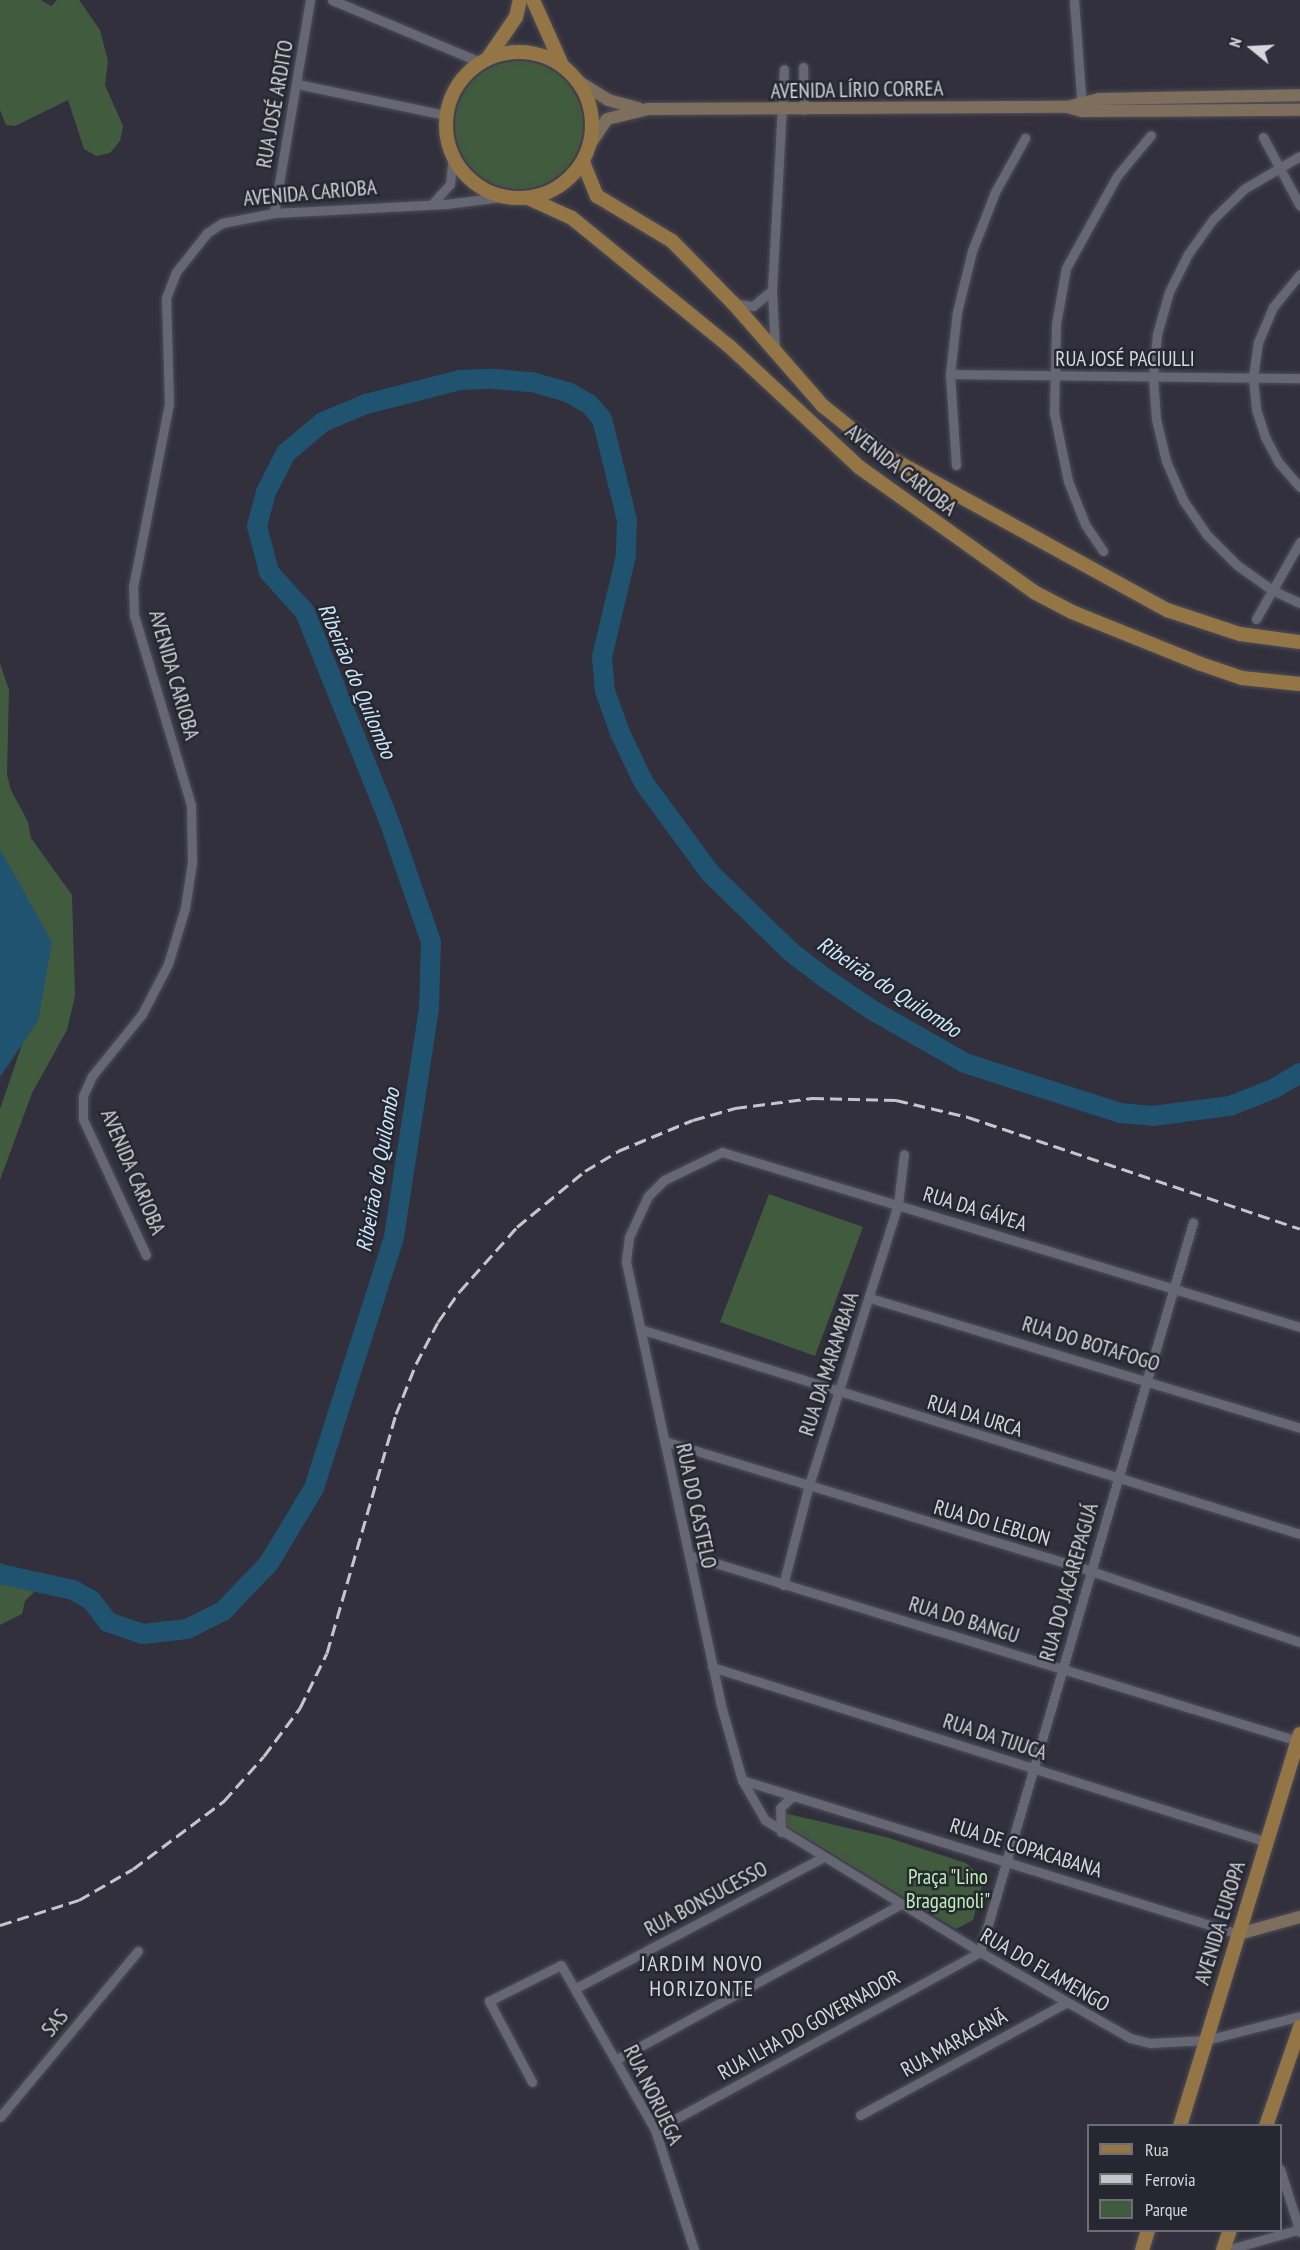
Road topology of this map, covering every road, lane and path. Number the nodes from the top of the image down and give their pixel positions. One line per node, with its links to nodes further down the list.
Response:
1 (310, 0): 11 (street, RUA JOSÉ ARDITO)
2 (332, 0): 6 (street)
3 (520, 0): 6 (main road)
4 (533, 0): 7 (main road)
5 (1074, 0): 13 (street)
6 (484, 60): 7 (main road); 18 (main road)
7 (562, 65): 10 (main road)
8 (803, 67): 15 (street)
9 (784, 69): 17 (street)
10 (578, 81): 14 (main road, AVENIDA LÍRIO CORREA); 22 (main road)
11 (297, 84): 18 (street); 31 (street, RUA JOSÉ ARDITO)
12 (1300, 95): 13 (main road, AVENIDA LÍRIO CORREA)
13 (1082, 106): 15 (main road, AVENIDA LÍRIO CORREA); 16 (main road, AVENIDA LÍRIO CORREA)
14 (648, 109): 17 (main road, AVENIDA LÍRIO CORREA); 22 (main road, AVENIDA LÍRIO CORREA)
15 (804, 110): 17 (main road, AVENIDA LÍRIO CORREA)
16 (1300, 110)
17 (783, 111): 33 (street)
18 (446, 115): 24 (main road)
19 (1151, 135): 37 (street)
20 (1263, 137): 26 (street)
21 (1025, 138): 36 (street)
22 (590, 146): 25 (main road)
23 (1300, 156): 26 (street)
24 (453, 157): 27 (main road); 29 (street)
25 (583, 162): 28 (main road); 34 (main road, AVENIDA CARIOBA)
26 (1279, 165): 30 (street); 38 (street)
27 (502, 197): 28 (main road); 29 (street, AVENIDA CARIOBA)
28 (528, 198): 49 (main road, AVENIDA CARIOBA)
29 (430, 205): 31 (street, AVENIDA CARIOBA)
30 (1300, 206)
31 (274, 213): 54 (street, AVENIDA CARIOBA)
32 (1300, 274): 40 (street)
33 (772, 290): 34 (street); 35 (street)
34 (733, 303): 35 (main road, AVENIDA CARIOBA)
35 (776, 350): 48 (main road, AVENIDA CARIOBA)
36 (950, 374): 37 (street, RUA JOSÉ PACIULLI); 41 (street)
37 (1056, 376): 38 (street, RUA JOSÉ PACIULLI); 44 (street)
38 (1153, 377): 40 (street, RUA JOSÉ PACIULLI); 45 (street)
39 (1300, 378): 40 (street, RUA JOSÉ PACIULLI)
40 (1253, 379): 42 (street)
41 (956, 465)
42 (1300, 487)
43 (1300, 542): 45 (street)
44 (1103, 550)
45 (1272, 590): 46 (street); 47 (street)
46 (1300, 603)
47 (1256, 619)
48 (1300, 642)
49 (1300, 684)
50 (904, 1154): 52 (street, RUA DA MARAMBAIA)
51 (648, 1196): 52 (street, RUA DA GÁVEA); 58 (street, RUA DO CASTELO)
52 (898, 1204): 55 (street, RUA DA GÁVEA); 56 (street, RUA DA MARAMBAIA)
53 (1194, 1222): 55 (street, RUA DO JACAREPAGUÁ)
54 (146, 1255)
55 (1174, 1288): 57 (street, RUA DA GÁVEA); 59 (street, RUA DO JACAREPAGUÁ)
56 (870, 1298): 59 (street, RUA DO BOTAFOGO); 60 (street, RUA DA MARAMBAIA)
57 (1300, 1327)
58 (640, 1329): 60 (street, RUA DA URCA); 62 (street, RUA DO CASTELO)
59 (1147, 1380): 61 (street, RUA DO BOTAFOGO); 63 (street, RUA DO JACAREPAGUÁ)
60 (838, 1392): 63 (street, RUA DA URCA); 64 (street, RUA DA MARAMBAIA)
61 (1300, 1428)
62 (664, 1441): 64 (street, RUA DO LEBLON); 66 (street, RUA DO CASTELO)
63 (1118, 1479): 65 (street, RUA DA URCA); 67 (street, RUA DO JACAREPAGUÁ)
64 (808, 1488): 67 (street, RUA DO LEBLON); 68 (street, RUA DA MARAMBAIA)
65 (1300, 1534)
66 (688, 1555): 68 (street, RUA DO BANGU); 70 (street, RUA DO CASTELO)
67 (1091, 1571): 69 (street, RUA DO LEBLON); 71 (street, RUA DO JACAREPAGUÁ)
68 (783, 1585): 71 (street, RUA DO BANGU)
69 (1300, 1642)
70 (712, 1667): 73 (street, RUA DA TIJUCA); 74 (street, RUA DO CASTELO)
71 (1063, 1668): 72 (street, RUA DO BANGU); 73 (street, RUA DO JACAREPAGUÁ)
72 (1299, 1739): 78 (main road, AVENIDA EUROPA)
73 (1034, 1768): 78 (street, RUA DA TIJUCA); 80 (street, RUA DO JACAREPAGUÁ)
74 (742, 1780): 75 (street, RUA DE COPACABANA); 76 (street, RUA DO CASTELO)
75 (793, 1796): 77 (street); 80 (street, RUA DE COPACABANA)
76 (765, 1820): 77 (street, RUA DO FLAMENGO)
77 (781, 1832): 79 (street, RUA DO FLAMENGO)
78 (1267, 1842): 83 (main road, AVENIDA EUROPA)
79 (822, 1858): 81 (street, RUA DO FLAMENGO); 86 (street, RUA BONSUCESSO)
80 (1006, 1862): 83 (street, RUA DE COPACABANA); 85 (street, RUA DO JACAREPAGUÁ)
81 (901, 1904): 85 (street, RUA DO FLAMENGO); 91 (street)
82 (1300, 1917): 83 (main road)
83 (1239, 1934): 90 (main road, AVENIDA EUROPA)
84 (138, 1951): 94 (street, SAS)
85 (980, 1952): 87 (street, RUA DO FLAMENGO); 97 (street, RUA ILHA DO GOVERNADOR)
86 (576, 1988): 91 (street, RUA NORUEGA); 92 (street, RUA NORUEGA)
87 (1065, 2003): 90 (street, RUA DO FLAMENGO); 93 (street, RUA MARACANÃ)
88 (1300, 2016): 90 (street, RUA DO FLAMENGO)
89 (1300, 2027): 96 (main road)
90 (1206, 2040): 95 (main road, AVENIDA EUROPA)
91 (617, 2060): 97 (street, RUA NORUEGA)
92 (532, 2082)
93 (860, 2115)
94 (0, 2117)
95 (1181, 2124)
96 (1266, 2124)
97 (655, 2130): 102 (street, RUA NORUEGA)
98 (1282, 2172): 99 (street)
99 (1300, 2230): 104 (street)
100 (1147, 2232): 103 (main road)
101 (1230, 2232): 104 (main road)
102 (694, 2250)
103 (1142, 2250)
104 (1225, 2250)

